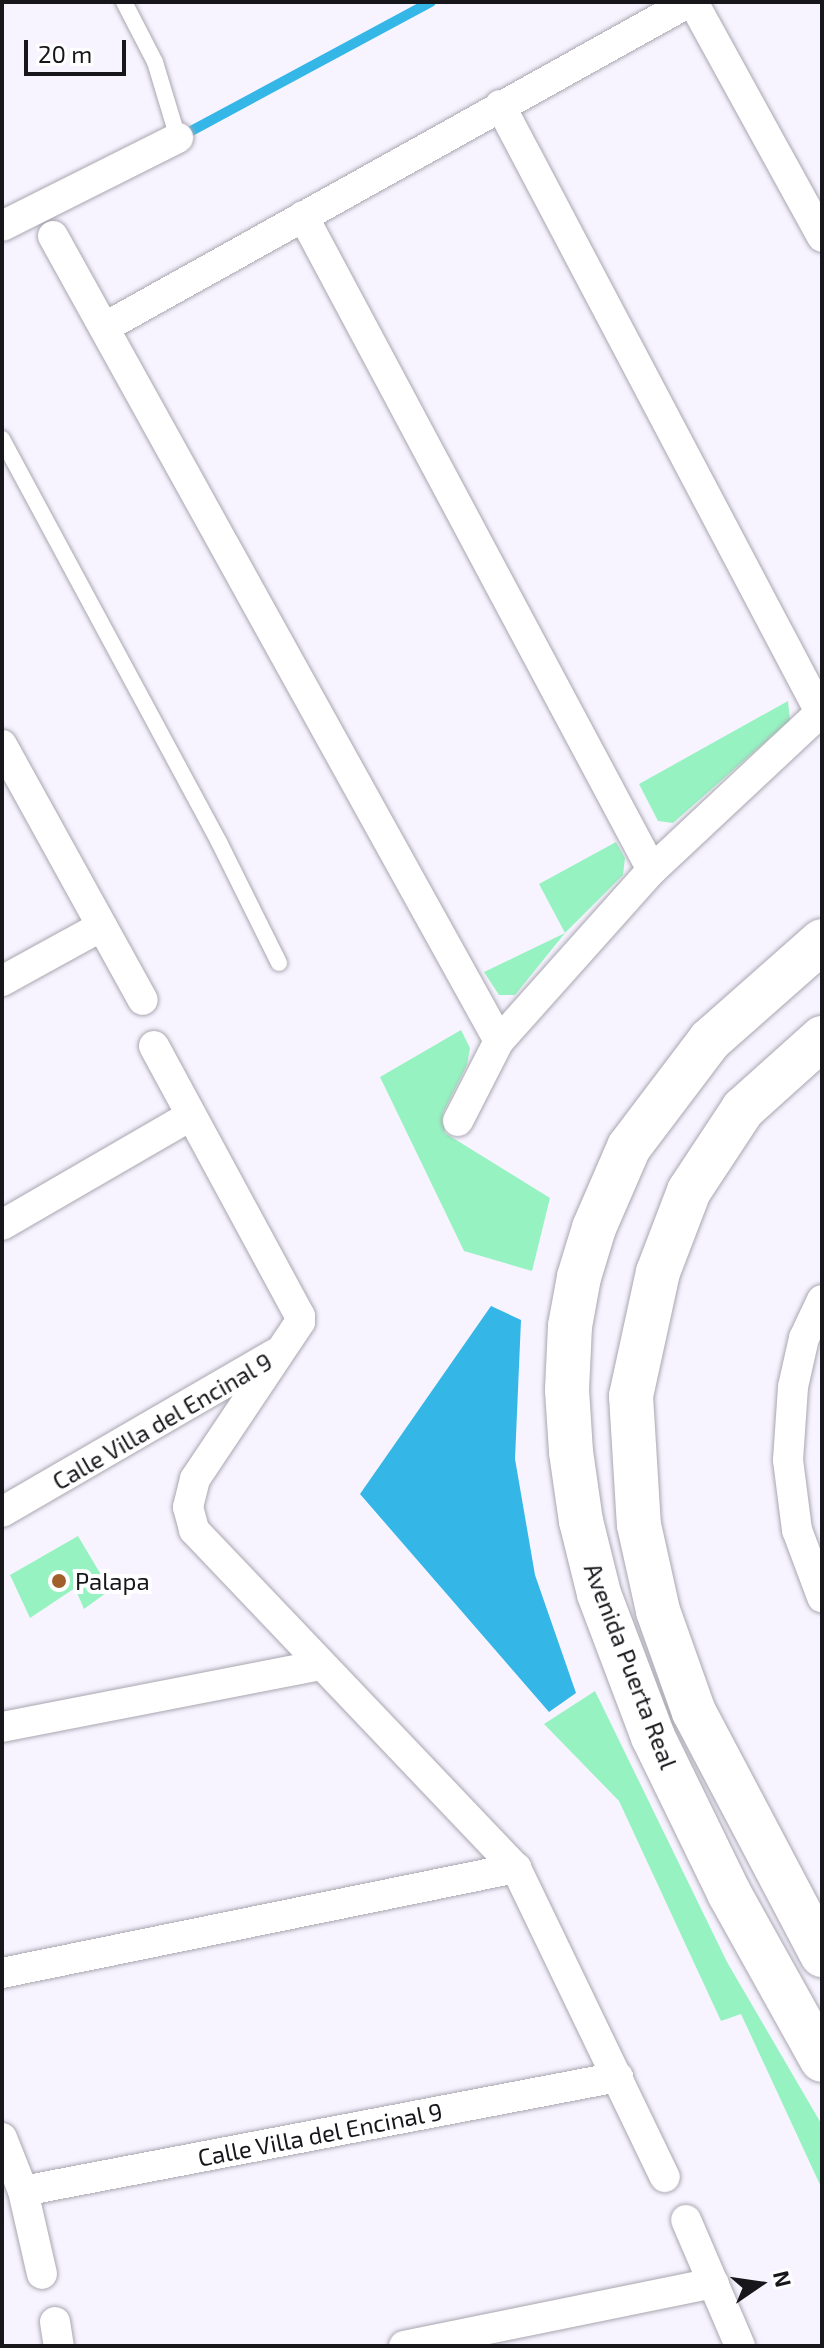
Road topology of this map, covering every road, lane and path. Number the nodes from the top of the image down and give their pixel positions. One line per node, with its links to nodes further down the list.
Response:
1 (124, 2): 4 (lane)
2 (691, 2): 3 (street); 5 (street)
3 (500, 105): 6 (street); 12 (street)
4 (178, 138): 7 (street)
5 (810, 186): 9 (street)
6 (303, 216): 10 (street); 14 (street)
7 (2, 226)
8 (53, 236): 10 (street)
9 (822, 237)
10 (107, 326): 21 (street)
11 (2, 439): 17 (lane)
12 (821, 711): 14 (street)
13 (2, 745): 15 (street)
14 (652, 870): 21 (street)
15 (102, 926): 18 (street); 19 (street)
16 (822, 941): 36 (main road, Avenida Puerta Real)
17 (279, 963)
18 (2, 981)
19 (143, 1000)
20 (822, 1038): 34 (main road, Avenida Puerta Real)
21 (499, 1041): 24 (street)
22 (154, 1046): 23 (street)
23 (190, 1116): 25 (street); 27 (street)
24 (458, 1121)
25 (2, 1225)
26 (822, 1300): 29 (street)
27 (280, 1351): 28 (street, Calle Villa del Encinal 9); 31 (street, Calle Villa del Encinal 9)
28 (2, 1512)
29 (810, 1524): 30 (street)
30 (822, 1597)
31 (320, 1665): 32 (street); 33 (street, Calle Villa del Encinal 9)
32 (2, 1727)
33 (516, 1868): 35 (street); 37 (street, Calle Villa del Encinal 9)
34 (822, 1955)
35 (2, 1973)
36 (822, 2060)
37 (618, 2077): 39 (street, Calle Villa del Encinal 9); 40 (street, Calle Villa del Encinal 9)
38 (2, 2138): 40 (street)
39 (665, 2177)
40 (23, 2191): 42 (street)
41 (686, 2220): 43 (street)
42 (42, 2274)
43 (714, 2283): 44 (street); 46 (street)
44 (488, 2338): 45 (street)
45 (404, 2346)
46 (740, 2346)

